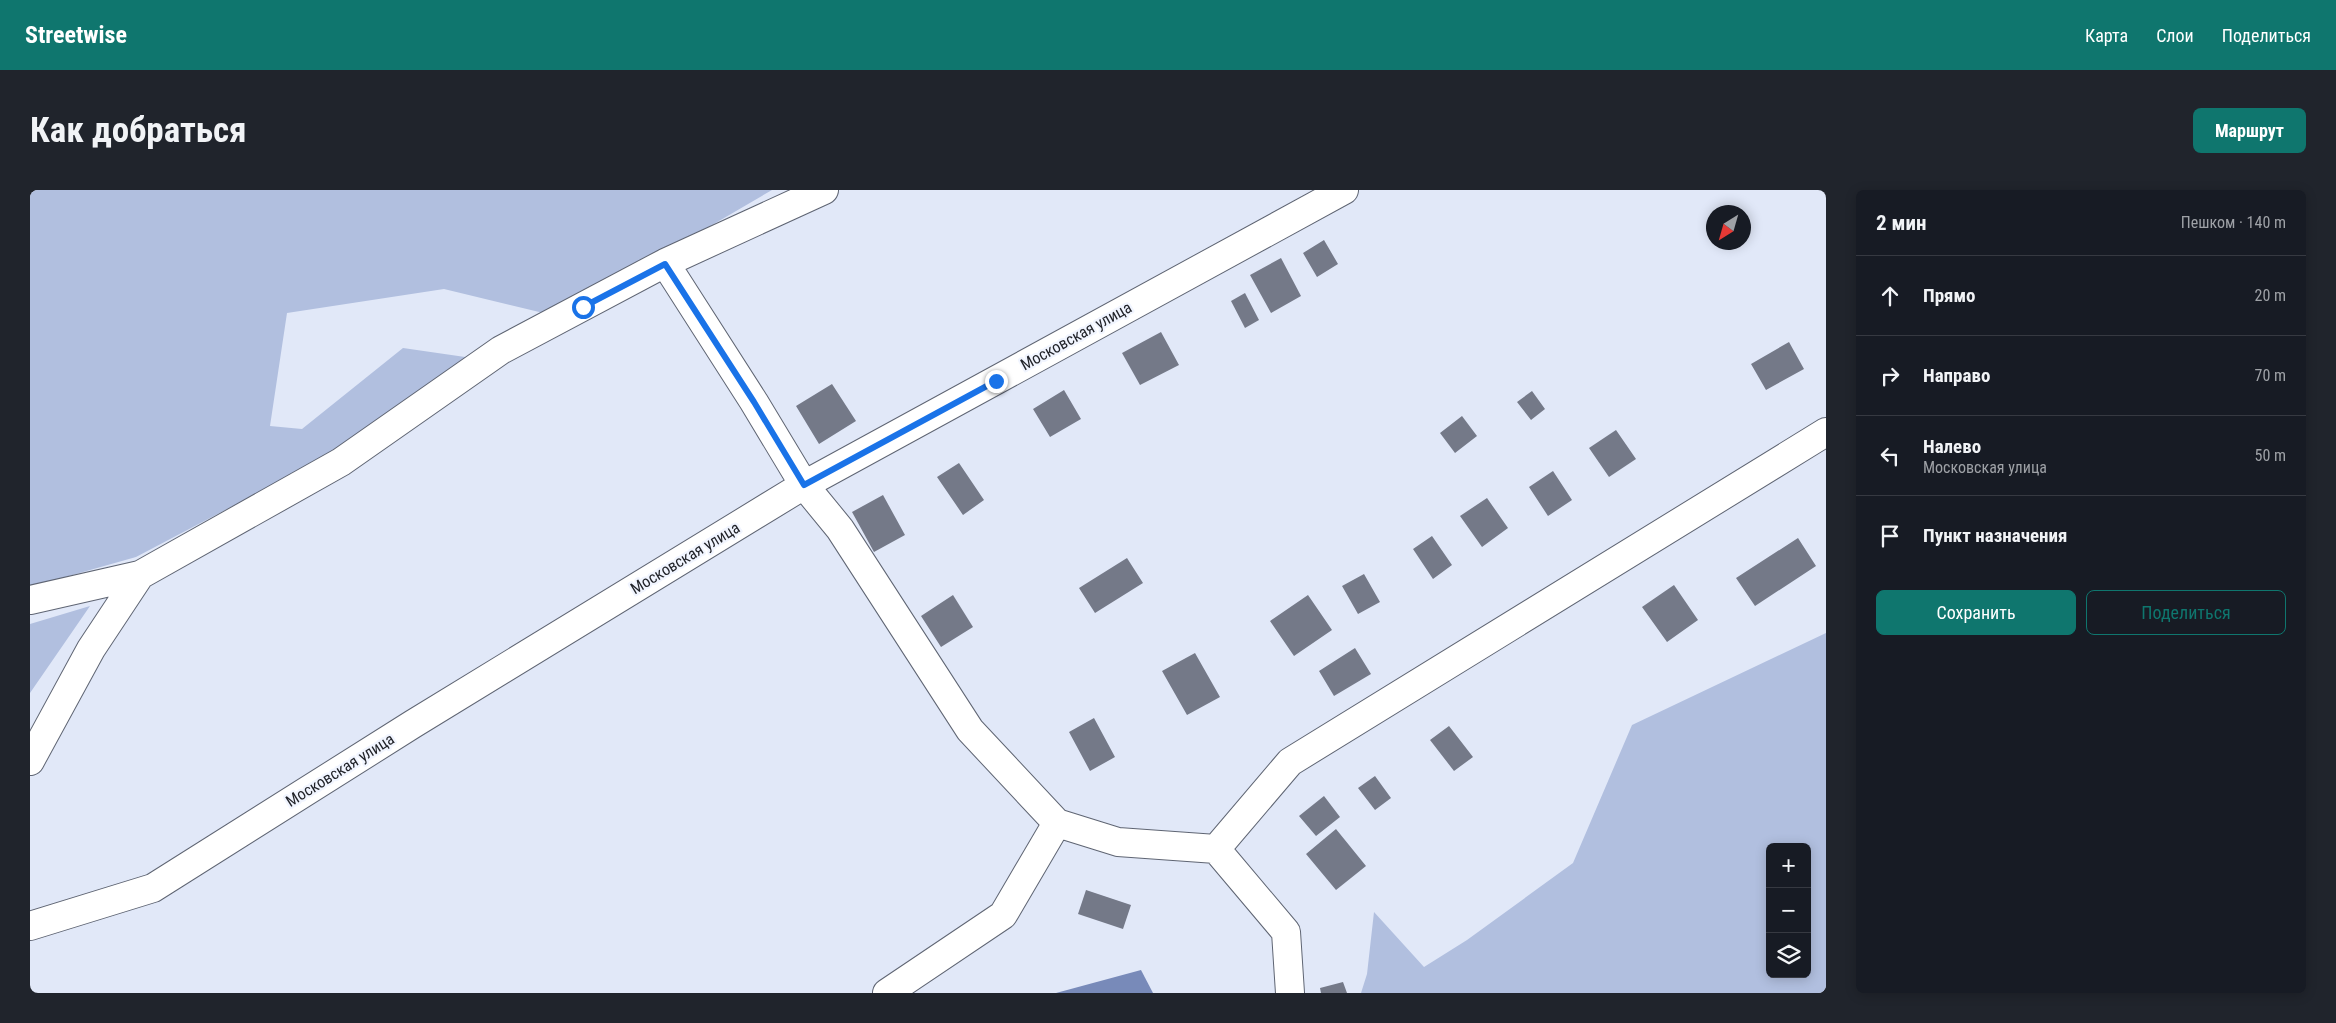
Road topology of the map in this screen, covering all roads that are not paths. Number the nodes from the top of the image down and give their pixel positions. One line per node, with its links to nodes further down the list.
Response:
1 (824, 190): 3 (street)
2 (1344, 190): 5 (street, Московская улица)
3 (665, 264): 5 (street); 6 (street)
4 (1826, 432): 10 (street)
5 (804, 485): 9 (street); 11 (street, Московская улица)
6 (140, 575): 7 (street); 8 (street)
7 (30, 600)
8 (30, 761)
9 (1057, 823): 10 (street); 12 (street)
10 (1216, 849): 13 (street)
11 (30, 926)
12 (887, 993)
13 (1290, 993)

